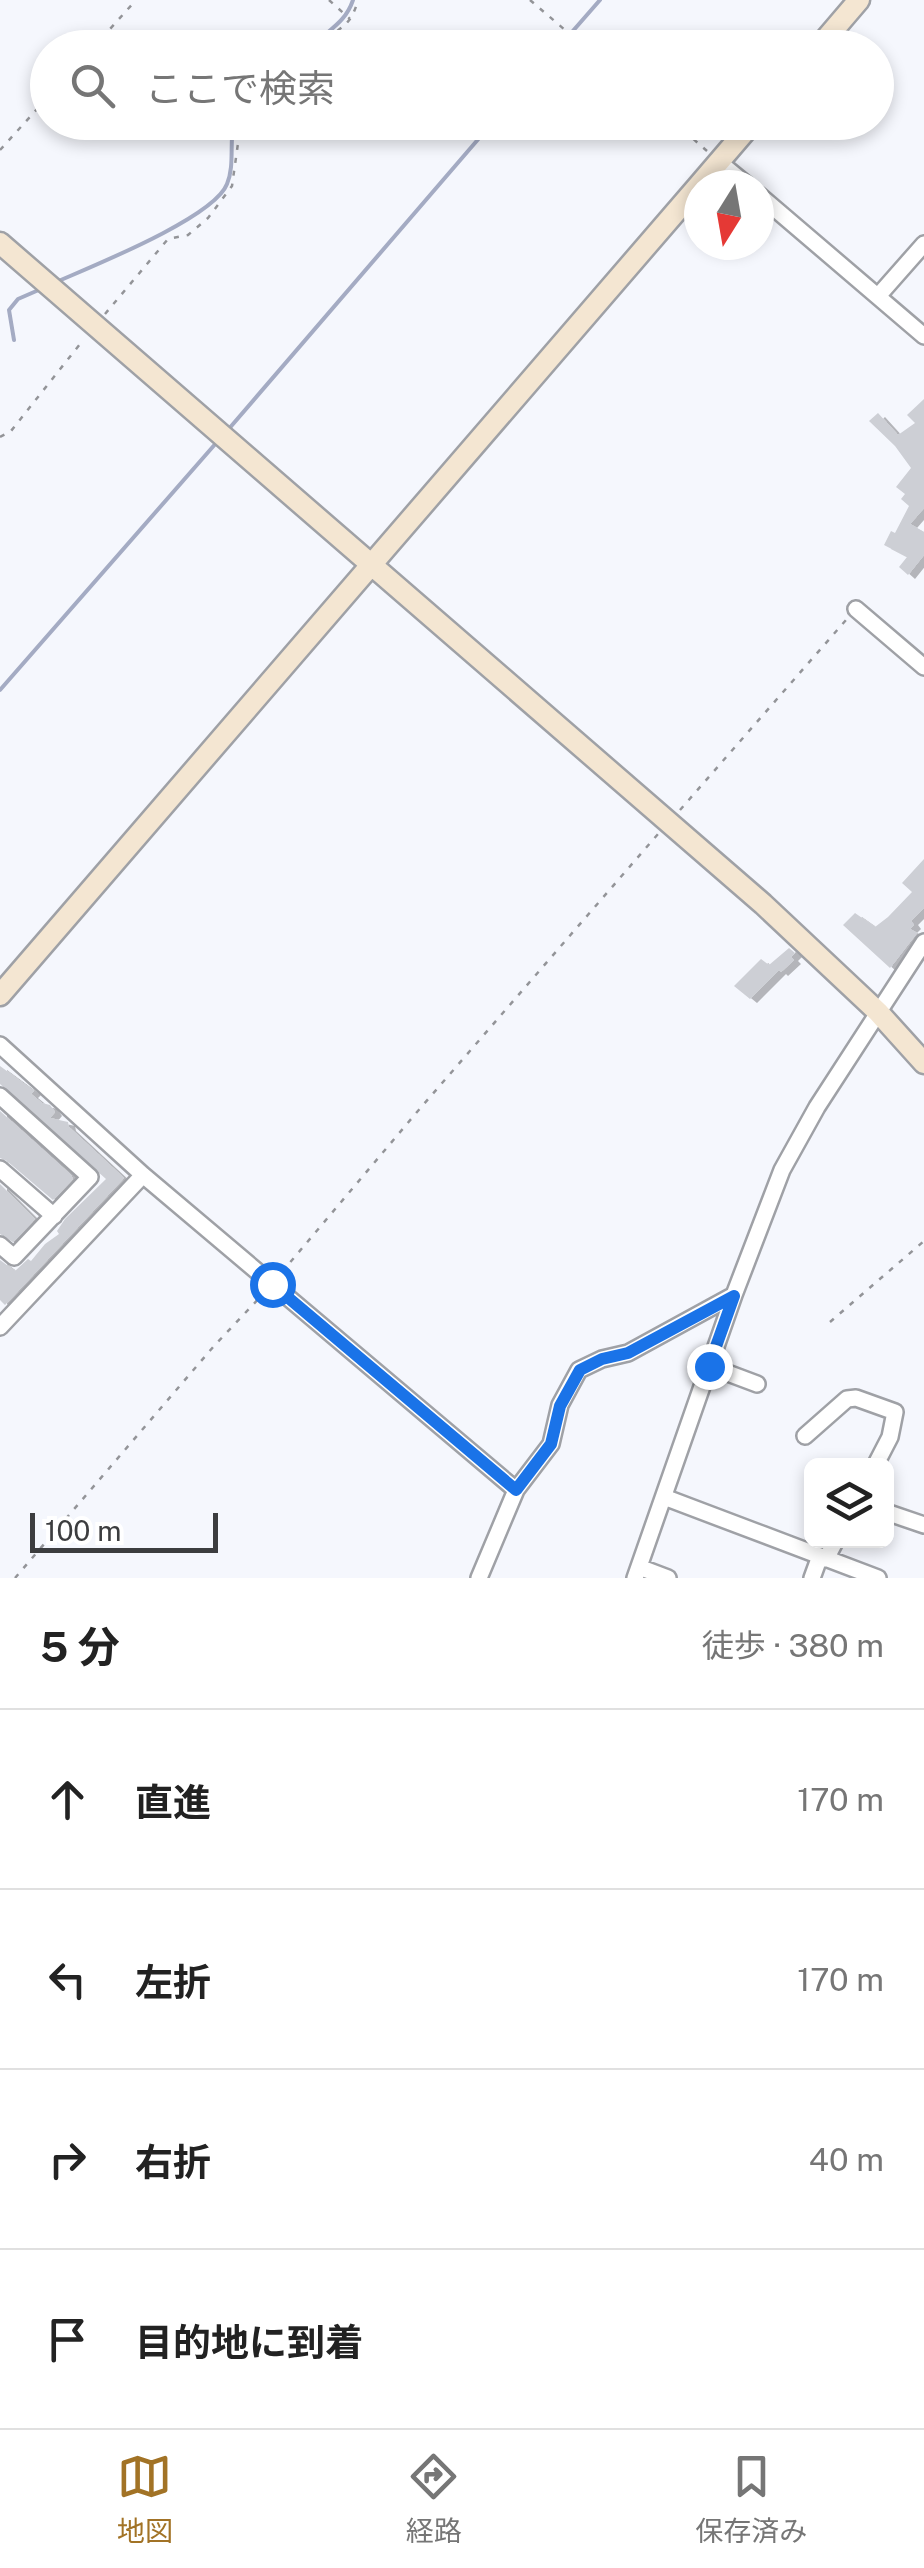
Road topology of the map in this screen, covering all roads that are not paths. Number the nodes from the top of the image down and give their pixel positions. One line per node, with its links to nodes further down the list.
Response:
1 (859, 0): 2 (street)
2 (833, 30)
3 (738, 140): 4 (street)
4 (720, 162): 5 (street); 6 (street)
5 (713, 170)
6 (729, 170)
7 (684, 202): 13 (street)
8 (774, 208): 11 (street)
9 (0, 242): 13 (street)
10 (924, 244): 11 (street)
11 (879, 296): 12 (street)
12 (924, 336)
13 (372, 565): 17 (street); 18 (street)
14 (856, 608): 15 (street)
15 (924, 667)
16 (924, 942): 18 (street)
17 (0, 996)
18 (878, 1012): 20 (street); 26 (street)
19 (0, 1045): 23 (street)
20 (924, 1064)
21 (0, 1096): 24 (street)
22 (0, 1168): 24 (street)
23 (142, 1175): 27 (street); 32 (street)
24 (54, 1216): 25 (street)
25 (0, 1245)
26 (734, 1296): 28 (street); 32 (street)
27 (2, 1321)
28 (709, 1366): 29 (street); 33 (street)
29 (757, 1384)
30 (806, 1436): 31 (street)
31 (879, 1458)
32 (516, 1490): 39 (street)
33 (664, 1497): 37 (street); 38 (street)
34 (894, 1515): 35 (street)
35 (924, 1525)
36 (830, 1548): 37 (street)
37 (823, 1558): 41 (street); 42 (street)
38 (637, 1573): 40 (street)
39 (479, 1578)
40 (668, 1578)
41 (812, 1578)
42 (878, 1578)

